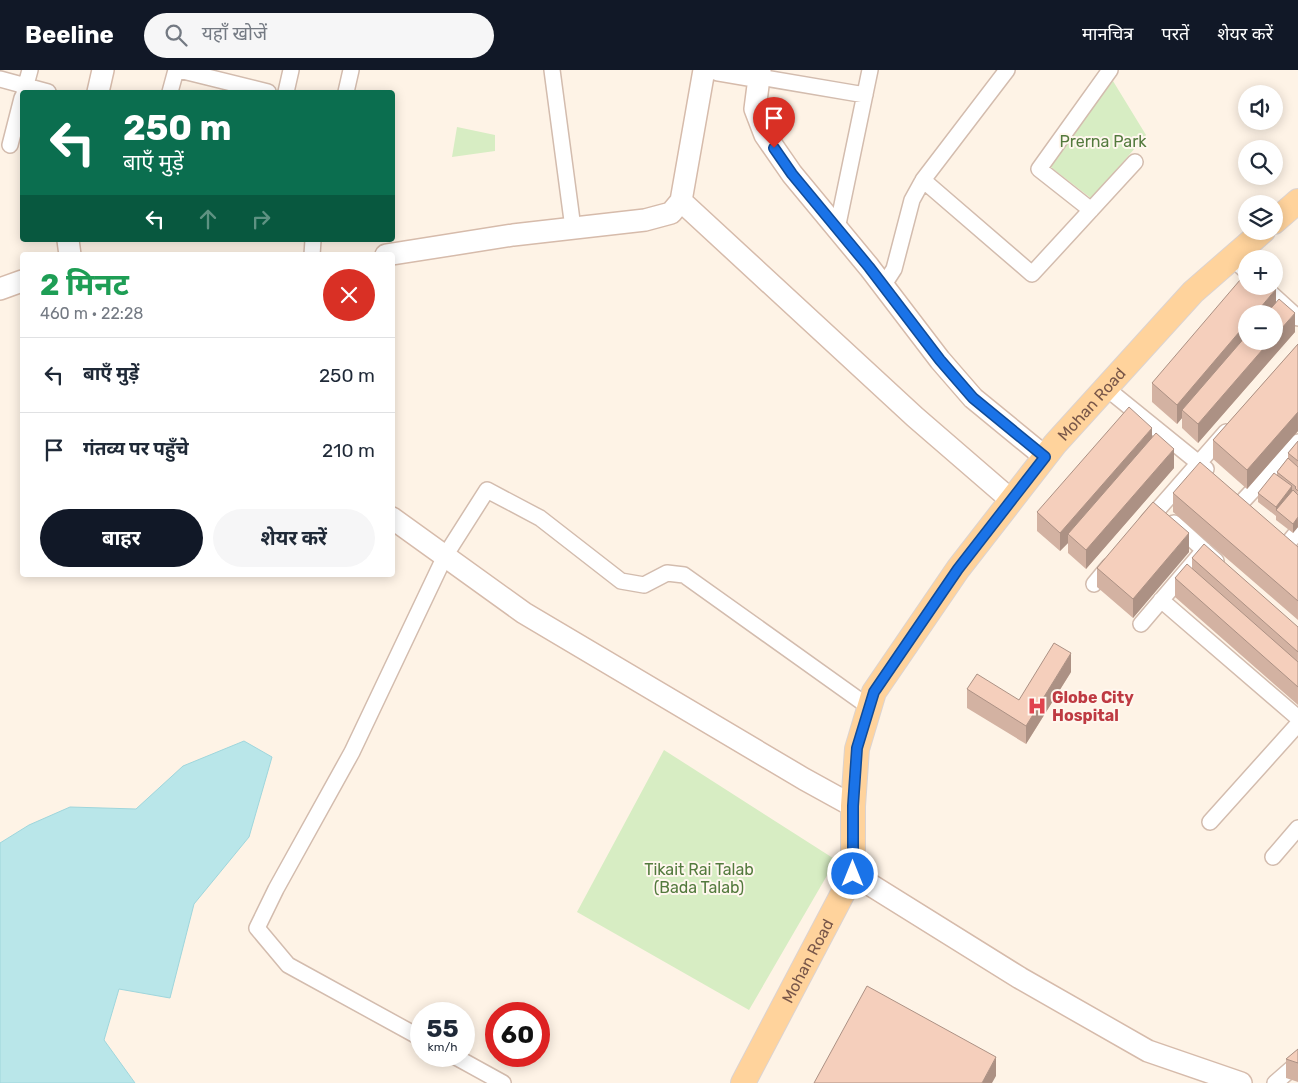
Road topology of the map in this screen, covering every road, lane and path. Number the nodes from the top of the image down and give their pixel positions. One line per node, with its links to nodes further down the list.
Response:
1 (30, 70): 16 (street)
2 (103, 70): 17 (street)
3 (178, 70): 13 (street); 18 (street)
4 (291, 70): 20 (street)
5 (352, 70): 21 (street)
6 (552, 70): 31 (street)
7 (704, 70): 28 (street)
8 (718, 70): 12 (street)
9 (870, 70): 22 (street)
10 (1007, 70): 26 (street)
11 (1110, 70): 29 (street)
12 (760, 73): 22 (street); 32 (street)
13 (234, 77): 19 (street)
14 (0, 79): 15 (street)
15 (20, 90)
16 (25, 90)
17 (98, 90)
18 (171, 90)
19 (263, 90)
20 (286, 90)
21 (347, 90)
22 (865, 95): 32 (street)
23 (20, 108): 24 (street)
24 (11, 145)
25 (1135, 162): 29 (street)
26 (923, 180): 29 (street); 36 (street)
27 (1298, 200): 30 (main road)
28 (681, 202): 31 (street); 46 (street)
29 (1091, 210)
30 (1283, 214)
31 (573, 228): 33 (street)
32 (837, 229): 36 (street)
33 (395, 254)
34 (1238, 265): 40 (main road, Mohan Road)
35 (20, 282): 37 (street)
36 (884, 286): 43 (street)
37 (0, 289)
38 (1273, 295): 39 (street)
39 (1298, 318)
40 (1106, 388): 43 (main road, Mohan Road); 44 (street)
41 (1236, 420): 44 (street)
42 (1298, 442): 48 (street)
43 (1045, 457): 46 (main road, Mohan Road)
44 (1199, 463): 45 (street); 47 (street)
45 (1213, 476)
46 (1011, 500): 60 (main road, Mohan Road)
47 (1158, 508): 51 (street); 53 (street)
48 (1256, 513)
49 (395, 520): 55 (street)
50 (1276, 530): 52 (street)
51 (1139, 531)
52 (1295, 541)
53 (1204, 550): 56 (street); 58 (street)
54 (1120, 554): 57 (street)
55 (445, 556): 60 (street); 63 (street); 68 (street)
56 (1226, 568)
57 (1094, 584)
58 (1161, 600): 59 (street); 61 (street)
59 (1141, 624)
60 (869, 707): 63 (main road, Mohan Road)
61 (1298, 718)
62 (1298, 724): 64 (street)
63 (853, 806): 67 (main road, Mohan Road)
64 (1210, 822)
65 (1298, 828): 66 (street)
66 (1273, 857)
67 (853, 874): 71 (street); 73 (main road, Mohan Road)
68 (410, 1032)
69 (1298, 1063): 75 (street)
70 (474, 1067): 72 (street)
71 (1208, 1078): 74 (street)
72 (502, 1083)
73 (743, 1083)
74 (1241, 1083)
75 (1274, 1083)

